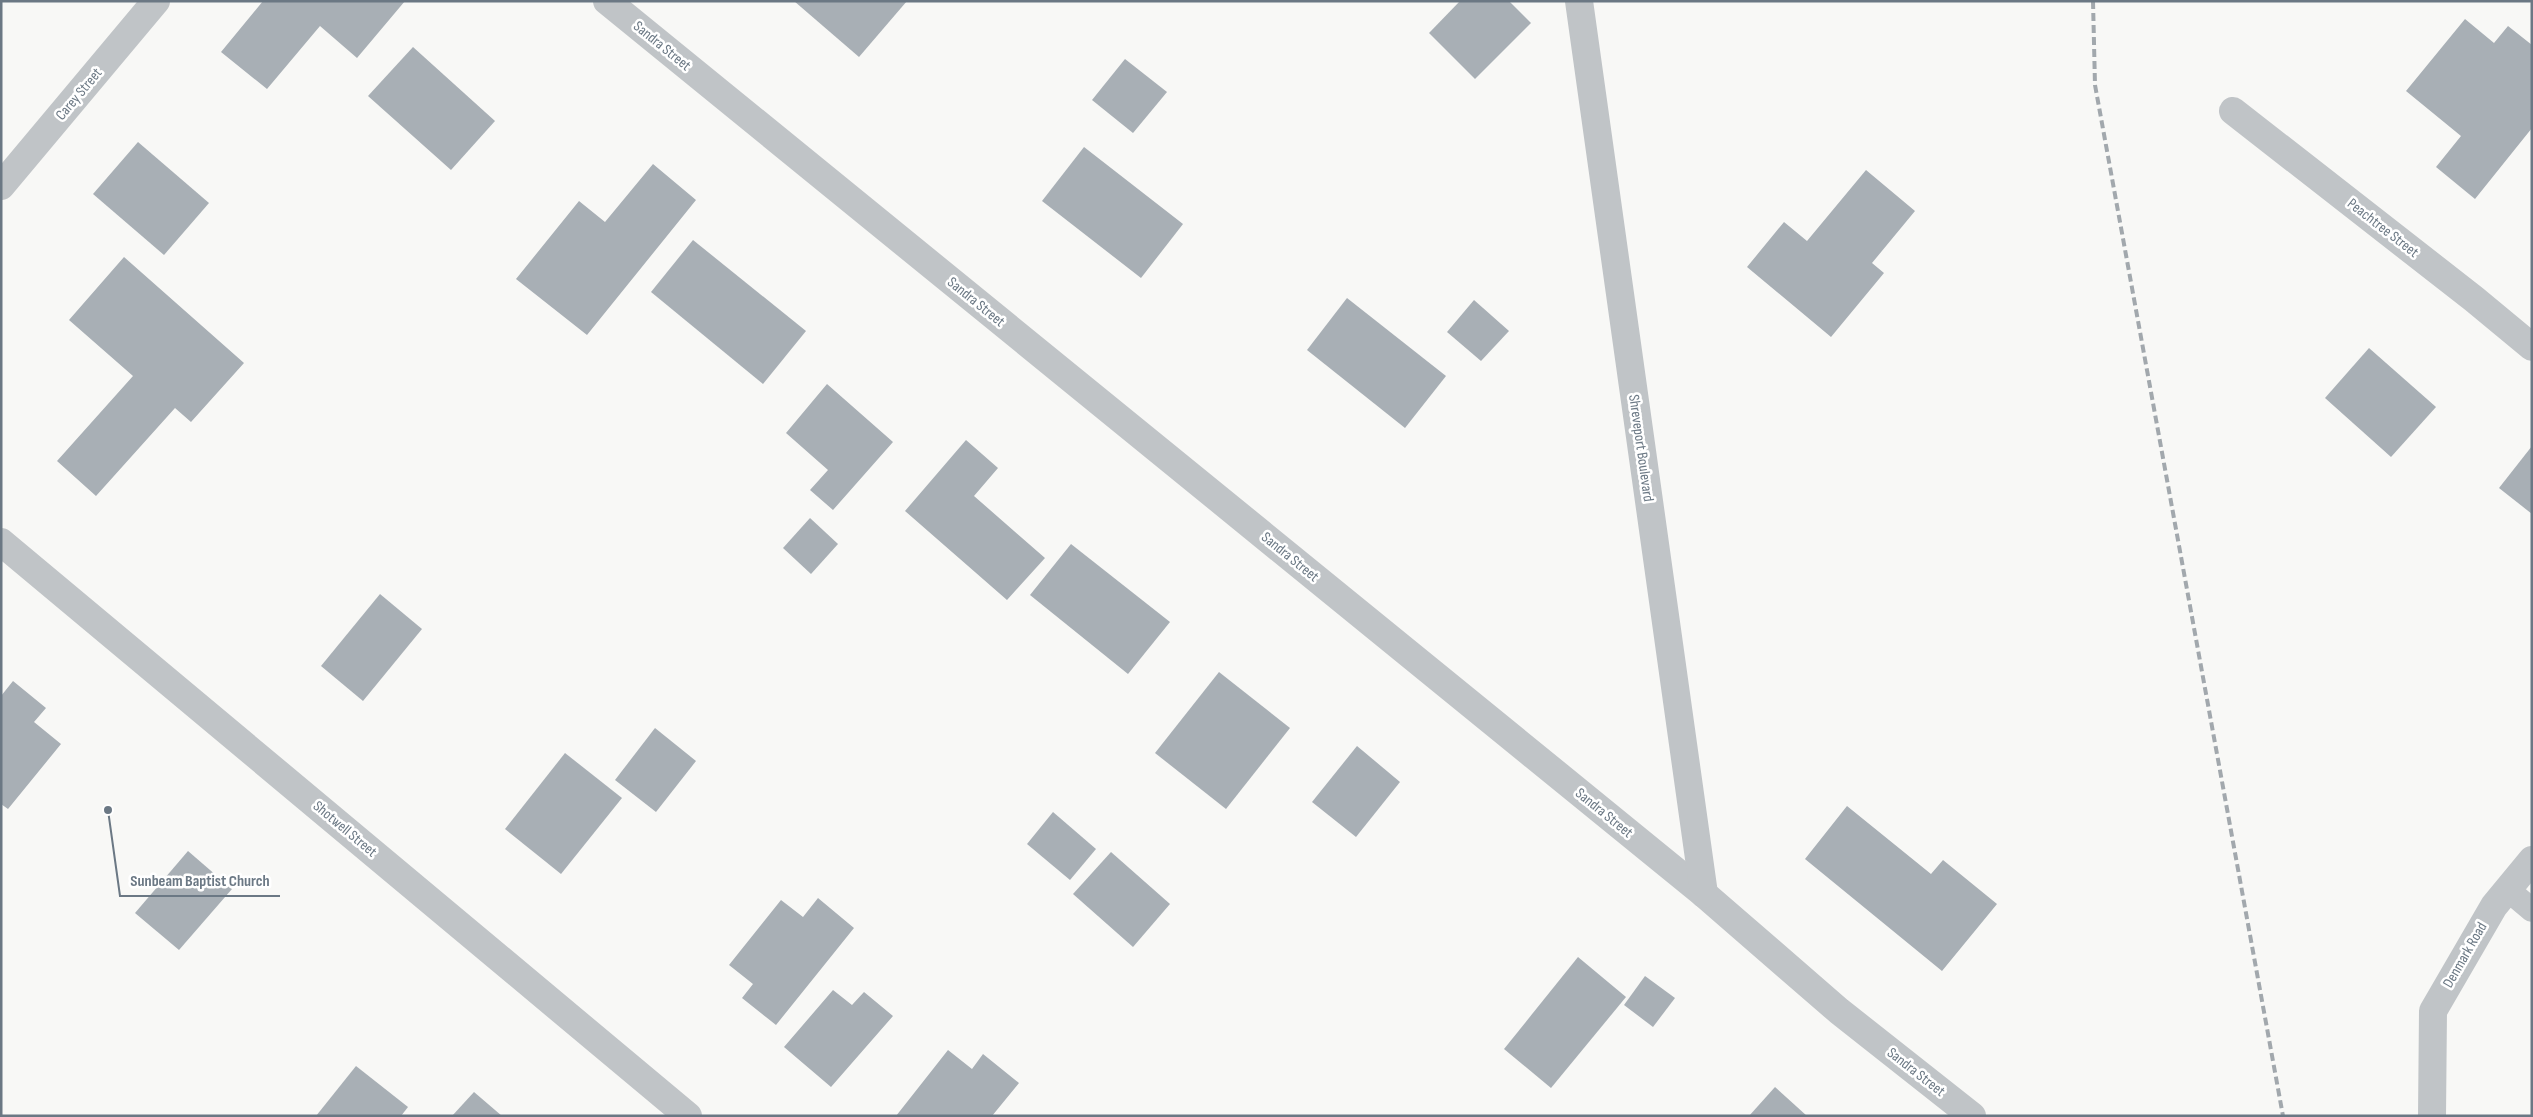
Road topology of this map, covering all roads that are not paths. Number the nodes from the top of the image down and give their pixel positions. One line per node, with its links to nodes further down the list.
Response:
1 (156, 1): 5 (street, Carey Street)
2 (607, 1): 10 (street, Sandra Street)
3 (1579, 1): 10 (street, Shreveport Boulevard)
4 (2233, 111): 6 (street, Peachtree Street)
5 (1, 186)
6 (2532, 347)
7 (1, 542): 12 (street, Shotwell Street)
8 (2532, 860): 9 (street, Denmark Road)
9 (2507, 889): 11 (lane); 14 (street, Denmark Road)
10 (1704, 894): 13 (street, Sandra Street)
11 (2532, 910)
12 (688, 1116)
13 (1972, 1116)
14 (2432, 1116)

